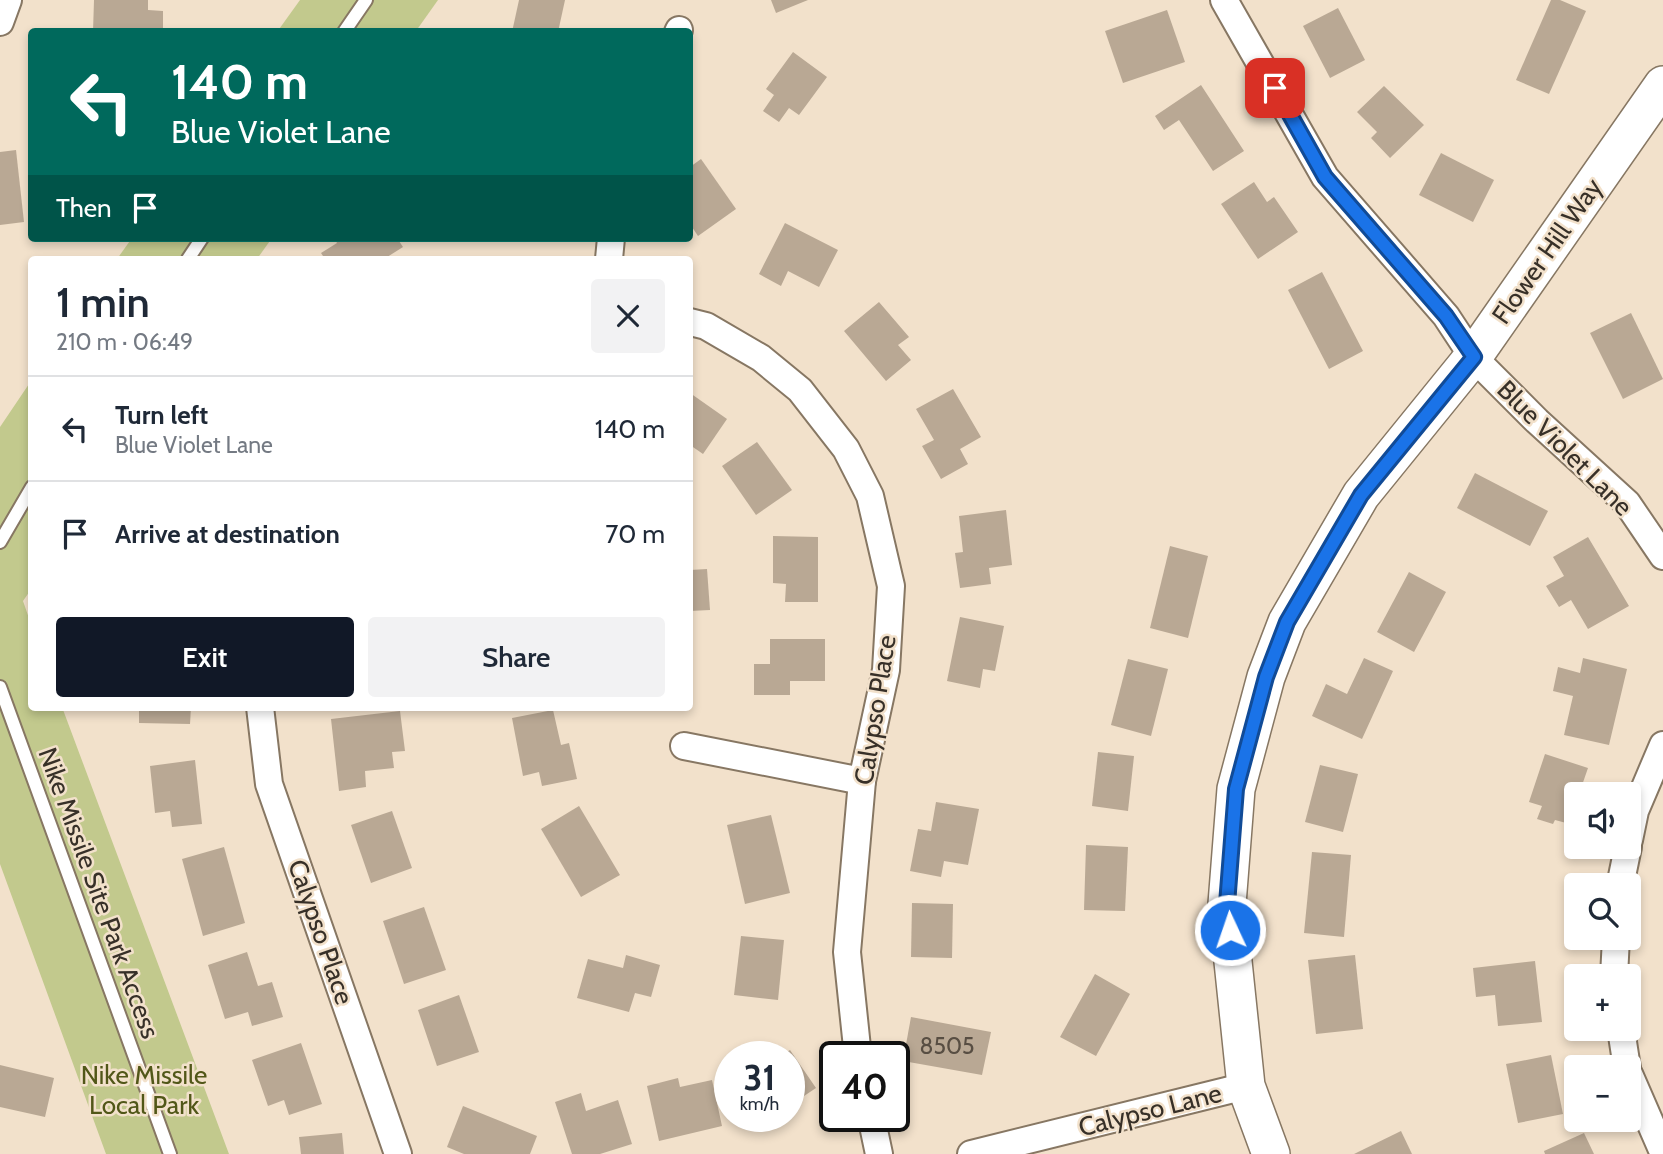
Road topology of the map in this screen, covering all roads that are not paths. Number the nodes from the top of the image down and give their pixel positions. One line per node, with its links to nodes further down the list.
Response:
1 (8, 0): 4 (street)
2 (366, 0): 5 (lane)
3 (1224, 0): 8 (street, Blue Violet Lane)
4 (0, 22)
5 (347, 28)
6 (1663, 85): 8 (street, Flower Hill Way)
7 (693, 323): 16 (street, Calypso Place)
8 (1474, 357): 11 (street, Blue Violet Lane); 19 (street, Flower Hill Way)
9 (28, 494): 10 (lane)
10 (0, 542)
11 (1663, 556)
12 (0, 687): 23 (lane, Nike Missile Site Park Access)
13 (260, 711): 24 (street, Calypso Place)
14 (1663, 745): 17 (street)
15 (684, 746): 16 (street)
16 (862, 782): 18 (street, Calypso Place)
17 (1641, 797)
18 (856, 1041)
19 (1246, 1086): 26 (street, Calypso Lane); 27 (street, Flower Hill Way)
20 (1641, 1102): 22 (street)
21 (874, 1132): 25 (street)
22 (1663, 1152)
23 (170, 1154)
24 (398, 1154)
25 (878, 1154)
26 (971, 1154)
27 (1270, 1154)

